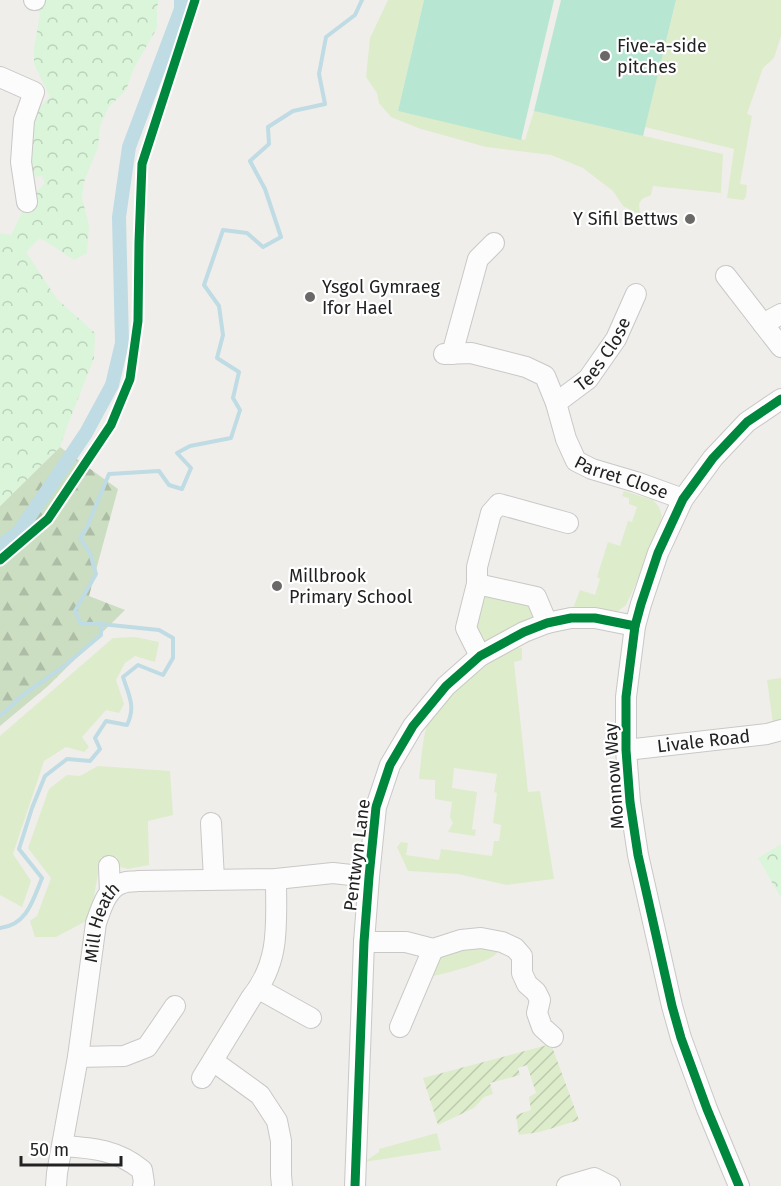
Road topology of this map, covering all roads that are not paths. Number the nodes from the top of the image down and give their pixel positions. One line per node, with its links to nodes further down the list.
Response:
1 (0, 77): 2 (street)
2 (27, 202)
3 (494, 243): 10 (street, Parret Close)
4 (726, 276): 7 (street)
5 (636, 294): 10 (street, Tees Close)
6 (781, 314): 7 (street)
7 (764, 324): 8 (street)
8 (781, 348)
9 (781, 399): 11 (street, Monnow Way)
10 (555, 403): 11 (street, Parret Close)
11 (683, 499): 15 (street, Monnow Way)
12 (568, 523): 13 (street)
13 (477, 584): 14 (street); 16 (street)
14 (547, 623): 15 (street, Pentwyn Lane); 16 (street, Pentwyn Lane)
15 (635, 626): 18 (street, Monnow Way)
16 (480, 656): 21 (street, Pentwyn Lane)
17 (781, 730): 18 (street, Livale Road)
18 (626, 750): 42 (street, Monnow Way)
19 (211, 823): 22 (street)
20 (109, 866): 24 (street)
21 (369, 877): 23 (street, Mill Heath); 25 (street, Pentwyn Lane)
22 (214, 879): 23 (street, Mill Heath); 24 (street, Mill Heath)
23 (276, 879): 27 (street)
24 (111, 892): 32 (street, Mill Heath)
25 (364, 942): 26 (street); 39 (street, Pentwyn Lane)
26 (433, 949): 30 (street); 31 (street)
27 (259, 989): 29 (street); 33 (street)
28 (165, 1013): 32 (street)
29 (311, 1018)
30 (400, 1027)
31 (553, 1037)
32 (78, 1057): 35 (street, Mill Heath)
33 (213, 1061): 34 (street); 38 (street)
34 (202, 1078)
35 (63, 1146): 36 (street, Mill Heath); 37 (street)
36 (56, 1186)
37 (143, 1186)
38 (282, 1186)
39 (355, 1186)
40 (567, 1186): 41 (street)
41 (610, 1186)
42 (739, 1186)

